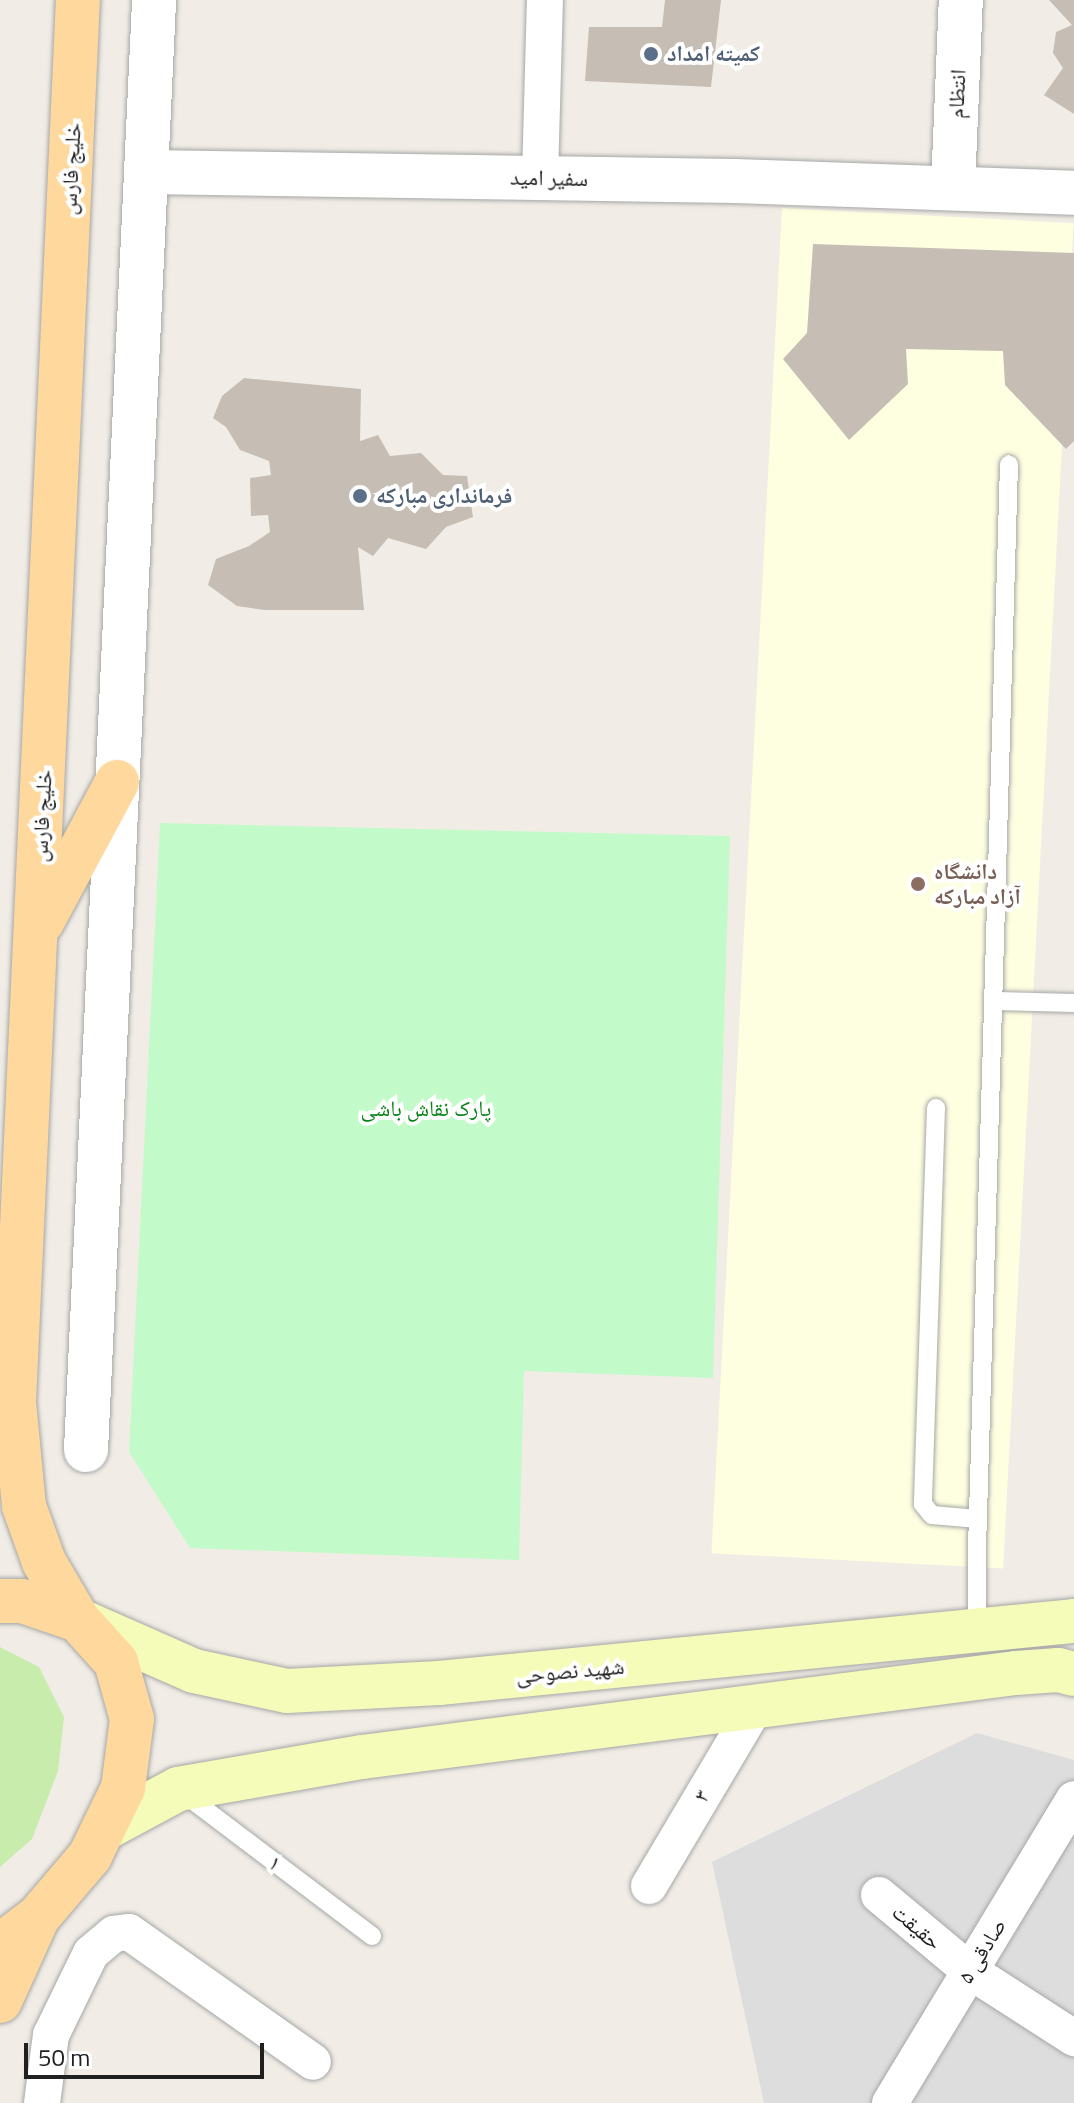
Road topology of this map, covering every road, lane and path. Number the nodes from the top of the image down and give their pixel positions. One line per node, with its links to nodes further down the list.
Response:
1 (78, 0): 11 (main road, خلیج فارس)
2 (154, 0): 5 (street)
3 (545, 0): 6 (street)
4 (961, 0): 7 (street, انتظام)
5 (146, 172): 6 (street, سفیر امید); 10 (street)
6 (540, 177): 7 (street, سفیر امید)
7 (953, 187): 8 (street, سفیر امید)
8 (1074, 193)
9 (1009, 464): 12 (lane)
10 (117, 782): 11 (main road); 15 (street)
11 (37, 931): 18 (main road, خلیج فارس)
12 (996, 1001): 13 (lane); 16 (lane)
13 (1074, 1003)
14 (936, 1108): 16 (lane)
15 (86, 1450)
16 (978, 1519): 20 (lane)
17 (0, 1601): 18 (main road)
18 (78, 1620): 22 (main road, شهید نصوحی); 27 (main road, خلیج فارس)
19 (1074, 1621): 20 (main road, شهید نصوحی)
20 (977, 1629): 22 (main road, شهید نصوحی)
21 (1074, 1674): 23 (main road)
22 (439, 1683): 24 (main road)
23 (756, 1706): 24 (main road); 28 (street, ۳)
24 (447, 1746): 25 (main road)
25 (178, 1789): 27 (main road); 31 (lane, ۱)
26 (1074, 1799): 33 (street, صادقی ۵)
27 (104, 1829): 30 (main road, خلیج فارس)
28 (649, 1886)
29 (879, 1895): 33 (street, حقیقت)
30 (38, 1917): 32 (main road); 34 (main road)
31 (372, 1936)
32 (0, 1946)
33 (970, 1971): 35 (street, حقیقت); 38 (street, صادقی ۵)
34 (0, 2001)
35 (1074, 2038)
36 (313, 2062): 37 (street)
37 (42, 2103)
38 (890, 2103)

